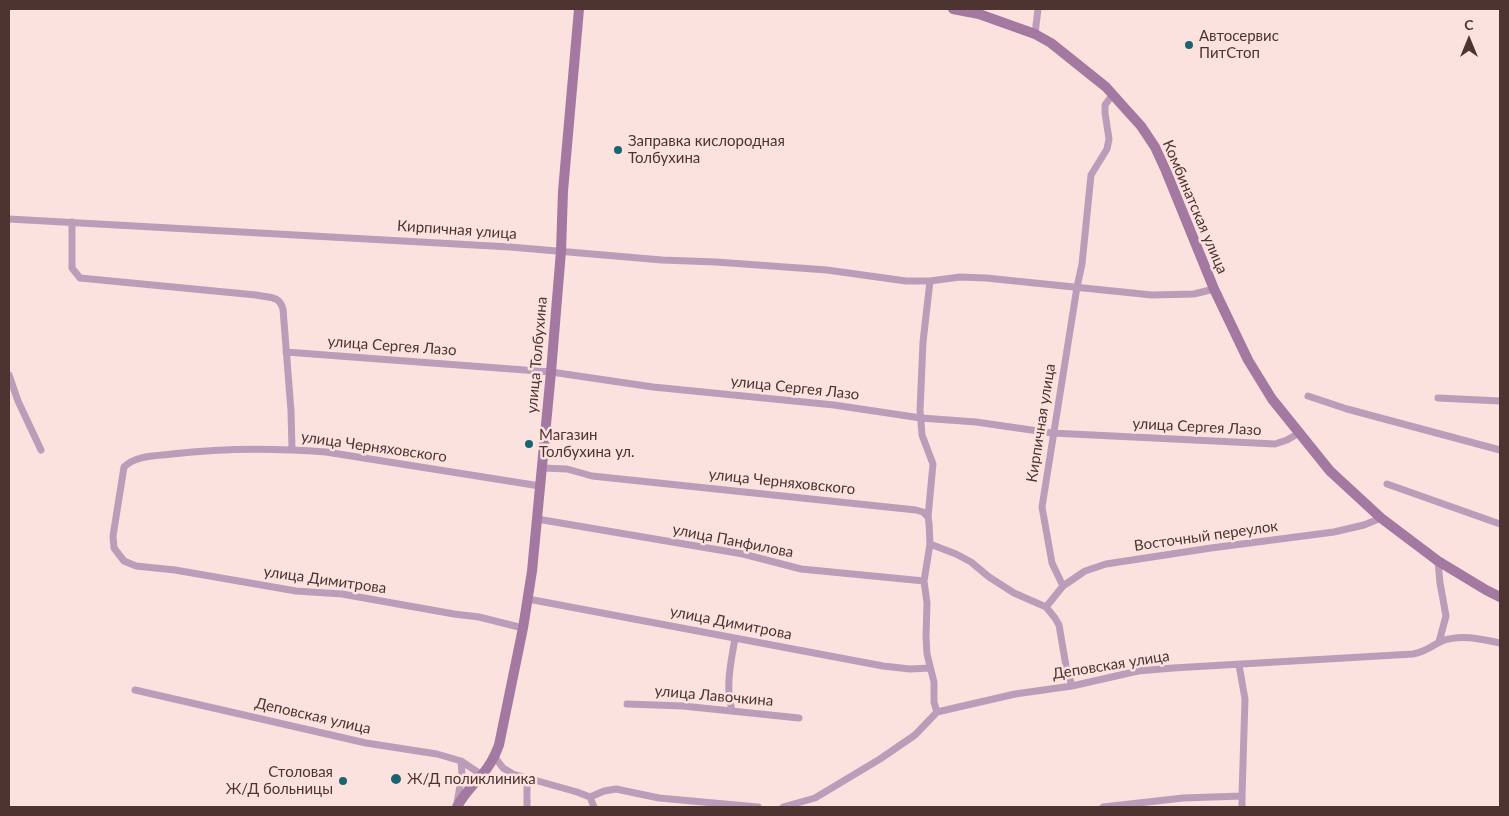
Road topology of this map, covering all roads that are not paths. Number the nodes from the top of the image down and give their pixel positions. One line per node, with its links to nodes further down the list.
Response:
1 (579, 9): 8 (main road, улица Толбухина)
2 (953, 9): 4 (main road, Комбинатская улица)
3 (1038, 9): 4 (street)
4 (1035, 34): 5 (main road, Комбинатская улица)
5 (1113, 94): 10 (street, Кирпичная улица); 11 (main road, Комбинатская улица)
6 (12, 219): 7 (street, Кирпичная улица)
7 (72, 222): 8 (street, Кирпичная улица); 12 (street)
8 (561, 251): 9 (street, Кирпичная улица); 13 (main road, улица Толбухина)
9 (930, 281): 10 (street, Кирпичная улица); 18 (street)
10 (1076, 288): 11 (street); 20 (street, Кирпичная улица)
11 (1214, 289): 19 (main road, Комбинатская улица)
12 (286, 352): 13 (street, улица Сергея Лазо); 22 (street)
13 (552, 372): 18 (street, улица Сергея Лазо); 24 (main road, улица Толбухина)
14 (9, 375): 23 (street)
15 (1308, 396): 21 (street)
16 (1438, 398): 17 (street)
17 (1500, 401)
18 (921, 418): 20 (street, улица Сергея Лазо); 27 (street)
19 (1299, 433): 20 (street, улица Сергея Лазо); 28 (main road, Комбинатская улица)
20 (1052, 434): 35 (street, Кирпичная улица)
21 (1499, 448)
22 (292, 449): 26 (street, улица Черняховского); 32 (street, улица Черняховского)
23 (41, 450)
24 (543, 468): 26 (main road, улица Толбухина); 27 (street, улица Черняховского)
25 (1387, 484): 30 (street)
26 (540, 486): 29 (main road, улица Толбухина)
27 (928, 517): 31 (street)
28 (1381, 518): 33 (main road, Комбинатская улица); 35 (street, Восточный переулок)
29 (537, 520): 34 (street, улица Панфилова); 37 (main road, улица Толбухина)
30 (1500, 524)
31 (930, 544): 34 (street); 38 (street)
32 (124, 561): 39 (street, улица Димитрова)
33 (1438, 561): 36 (main road, Комбинатская улица); 41 (street)
34 (924, 581): 44 (street)
35 (1063, 586): 38 (street)
36 (1500, 597)
37 (528, 599): 39 (main road, улица Толбухина); 40 (street, улица Димитрова)
38 (1046, 607): 45 (street)
39 (523, 628): 51 (main road, улица Толбухина)
40 (736, 638): 44 (street, улица Димитрова); 48 (street)
41 (1439, 642): 42 (street, Деповская улица); 43 (street, Деповская улица)
42 (1500, 643)
43 (1239, 665): 45 (street, Деповская улица); 55 (street)
44 (930, 668): 49 (street)
45 (1072, 686): 49 (street, Деповская улица)
46 (135, 690): 52 (street, Деповская улица)
47 (627, 704): 48 (street, улица Лавочкина)
48 (732, 710): 50 (street, улица Лавочкина)
49 (937, 712): 61 (street)
50 (799, 718)
51 (494, 756): 53 (main road, улица Толбухина); 54 (street)
52 (461, 761): 53 (street, Деповская улица); 57 (street, улица Толбухина)
53 (482, 775): 57 (main road, улица Толбухина)
54 (527, 778): 56 (street); 58 (street)
55 (1242, 796): 62 (street); 63 (street)
56 (590, 797): 59 (street); 60 (street)
57 (457, 807)
58 (527, 807)
59 (594, 807)
60 (758, 807)
61 (783, 807)
62 (1102, 807)
63 (1242, 807)

